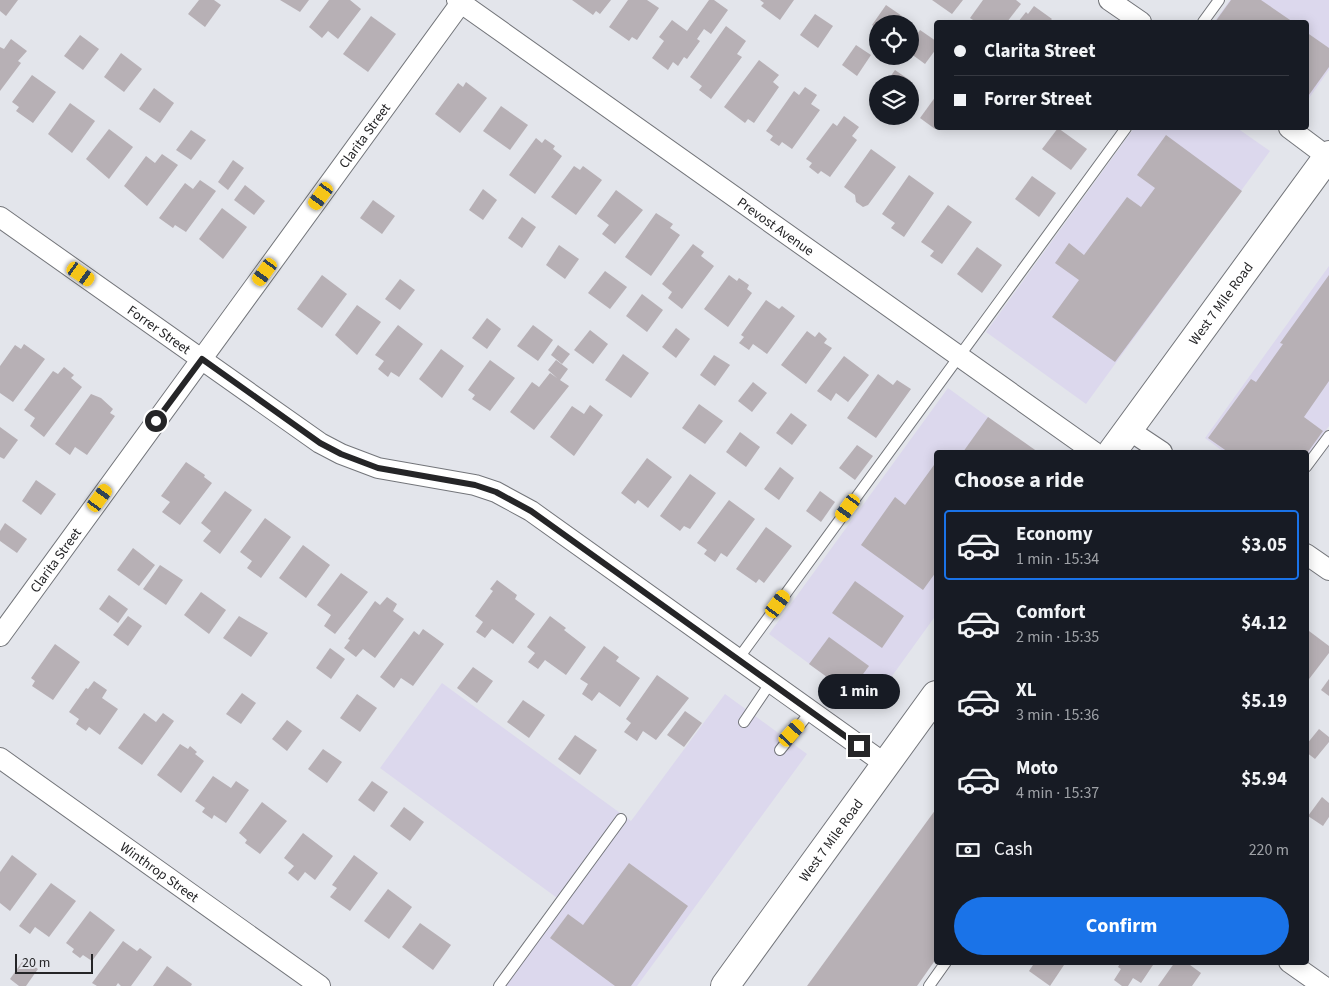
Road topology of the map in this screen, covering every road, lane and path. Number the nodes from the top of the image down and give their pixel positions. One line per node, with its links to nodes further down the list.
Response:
1 (1109, 0): 4 (street)
2 (1219, 0): 5 (lane)
3 (460, 1): 10 (street, Prevost Avenue); 11 (street, Clarita Street)
4 (1138, 20)
5 (1204, 20)
6 (1125, 130): 10 (lane)
7 (1292, 130): 8 (street)
8 (1328, 156): 12 (main road, West 7 Mile Road)
9 (0, 217): 11 (street, Forrer Street)
10 (959, 356): 14 (street, Prevost Avenue); 21 (lane)
11 (202, 359): 20 (street, Clarita Street); 21 (street, Forrer Street)
12 (1129, 430): 15 (main road, West 7 Mile Road); 16 (street)
13 (1329, 436): 17 (lane)
14 (1091, 450)
15 (1114, 450)
16 (1159, 450)
17 (1309, 463)
18 (1309, 556): 19 (street)
19 (1329, 570)
20 (0, 636)
21 (738, 659): 22 (street, Forrer Street)
22 (771, 682): 24 (street, Forrer Street); 25 (lane)
23 (933, 707): 28 (main road, West 7 Mile Road)
24 (811, 712): 26 (lane); 28 (street, Forrer Street)
25 (744, 722)
26 (780, 750)
27 (0, 758): 33 (street, Winthrop Street)
28 (884, 764): 32 (main road, West 7 Mile Road)
29 (621, 819): 34 (lane)
30 (944, 965): 35 (lane)
31 (1293, 965): 36 (street)
32 (727, 985)
33 (320, 986)
34 (499, 986)
35 (929, 986)
36 (1323, 986)

